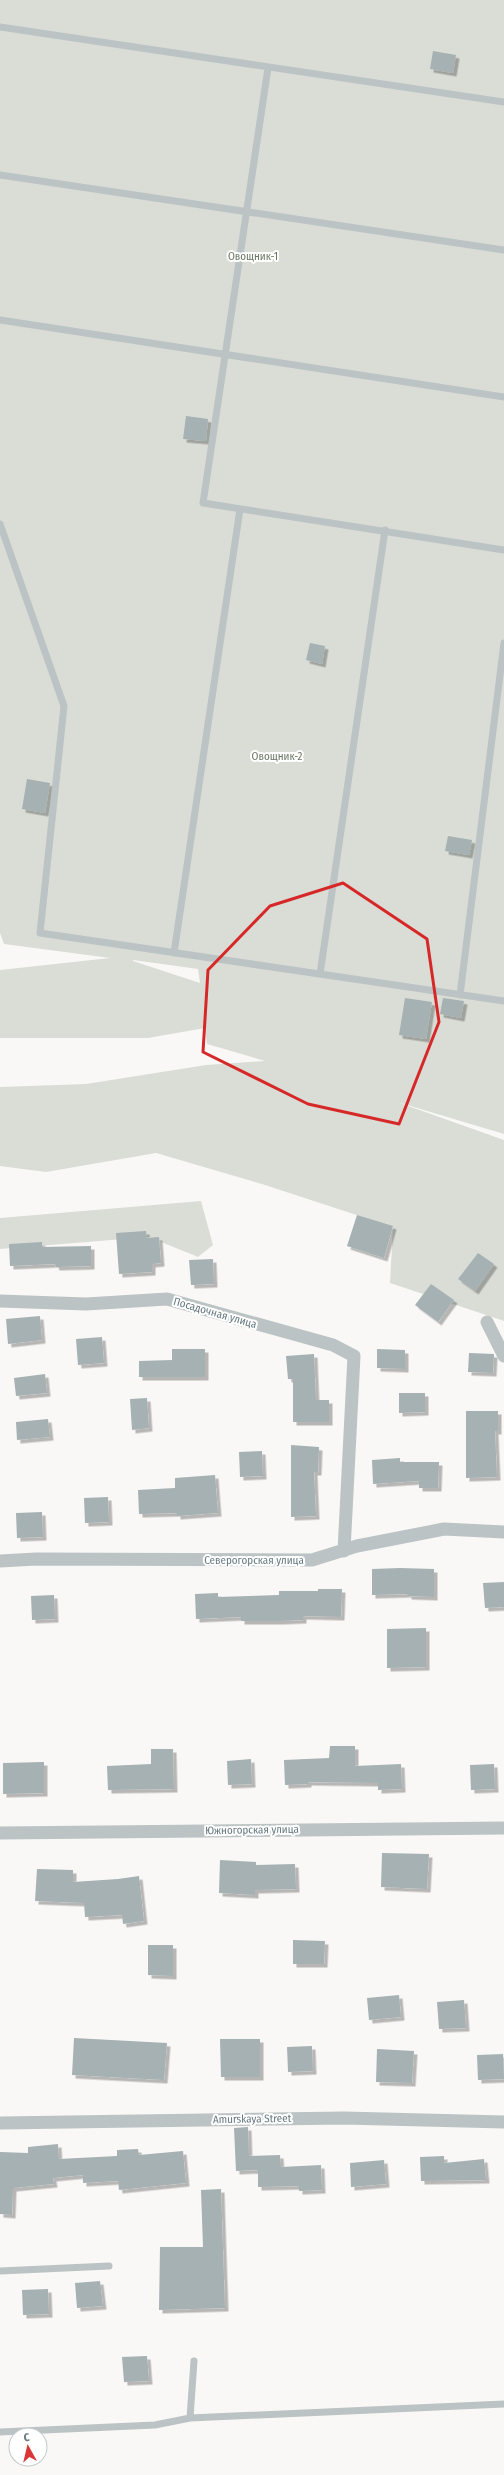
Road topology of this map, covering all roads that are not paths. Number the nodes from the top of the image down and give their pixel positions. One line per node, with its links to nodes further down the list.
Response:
1 (0, 27): 2 (lane)
2 (268, 68): 3 (lane); 5 (lane)
3 (504, 102)
4 (0, 174): 5 (lane)
5 (246, 211): 6 (lane); 8 (lane)
6 (504, 250)
7 (0, 320): 8 (lane)
8 (224, 354): 9 (lane); 10 (lane)
9 (504, 397)
10 (240, 509): 12 (lane); 15 (lane)
11 (0, 524): 15 (lane)
12 (385, 530): 13 (lane); 16 (lane)
13 (504, 550)
14 (504, 643): 17 (lane)
15 (174, 953): 16 (lane)
16 (320, 974): 17 (lane)
17 (460, 995): 18 (lane)
18 (504, 1001)
19 (0, 1301): 23 (street, Посадочная улица)
20 (487, 1322): 21 (street)
21 (504, 1356)
22 (504, 1532): 23 (street, Северогорская улица)
23 (344, 1551): 24 (street, Северогорская улица)
24 (0, 1561)
25 (504, 1828): 26 (street, Южногорская улица)
26 (0, 1833)
27 (504, 2122): 28 (street, Amurskaya Street)
28 (0, 2124)
29 (109, 2266): 30 (lane)
30 (0, 2272)
31 (194, 2361): 33 (lane)
32 (504, 2404): 33 (lane)
33 (190, 2418): 34 (lane)
34 (0, 2432)

